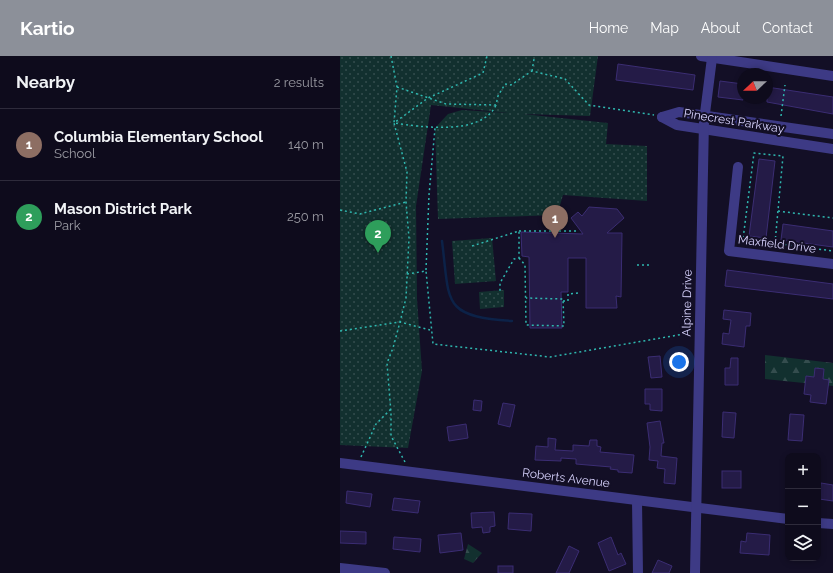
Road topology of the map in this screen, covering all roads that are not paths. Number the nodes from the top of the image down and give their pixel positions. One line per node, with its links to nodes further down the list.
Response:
1 (701, 56): 2 (street)
2 (712, 58): 3 (street); 4 (street, Alpine Drive)
3 (833, 76)
4 (704, 115): 5 (street, Alpine Drive); 5 (street, Pinecrest Parkway); 6 (street, Pinecrest Parkway)
5 (704, 130): 7 (street, Pinecrest Parkway); 12 (street, Alpine Drive)
6 (833, 134)
7 (833, 149)
8 (738, 167): 9 (street, Maxfield Drive)
9 (833, 264)
10 (340, 463): 11 (street, Roberts Avenue)
11 (637, 501): 12 (street, Roberts Avenue); 18 (street)
12 (698, 507): 13 (street, Roberts Avenue); 19 (street, Alpine Drive)
13 (785, 519)
14 (821, 522): 15 (street)
15 (833, 524)
16 (340, 568): 17 (street)
17 (385, 573)
18 (638, 573)
19 (695, 573)

